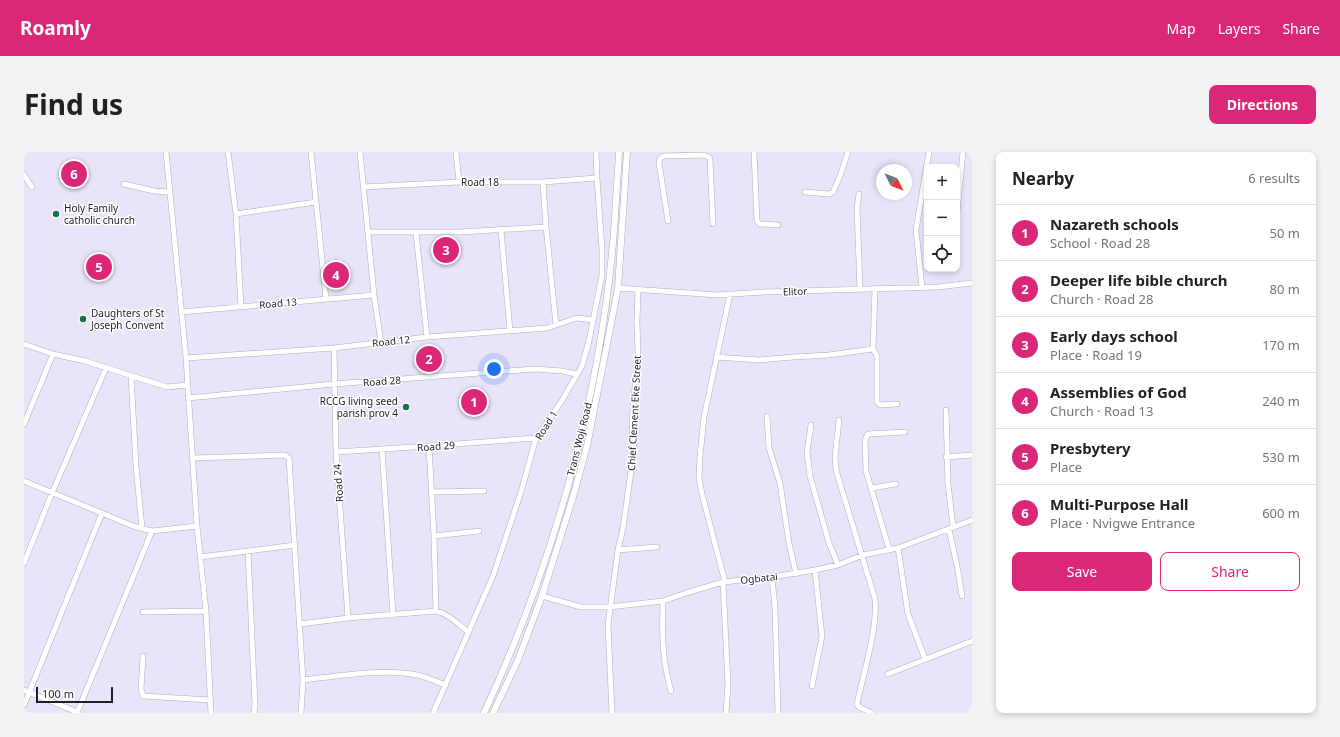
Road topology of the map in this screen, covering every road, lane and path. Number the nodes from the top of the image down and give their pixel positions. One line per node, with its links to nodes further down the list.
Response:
1 (166, 152): 21 (street)
2 (228, 152): 26 (street)
3 (311, 152): 25 (street)
4 (360, 152): 20 (street)
5 (456, 152): 16 (street)
6 (596, 152): 15 (street, Road 1)
7 (619, 152): 124 (main road, Trans Woji Road)
8 (627, 152): 36 (main road, Trans Woji Road)
9 (754, 152): 29 (street)
10 (848, 152): 22 (street)
11 (929, 152): 35 (street)
12 (963, 152): 24 (street)
13 (682, 153): 27 (street); 28 (street)
14 (24, 175): 19 (street)
15 (597, 178): 17 (street, Road 18); 45 (street, Road 1)
16 (459, 182): 17 (street, Road 18); 20 (street, Road 18)
17 (543, 182): 30 (street)
18 (124, 184): 21 (street)
19 (32, 187)
20 (363, 187): 32 (street)
21 (169, 192): 44 (street)
22 (806, 192)
23 (859, 194): 39 (street)
24 (958, 200)
25 (316, 202): 26 (street); 42 (street)
26 (236, 214): 43 (street)
27 (668, 221)
28 (713, 224)
29 (778, 225)
30 (546, 227): 31 (street); 46 (street)
31 (501, 230): 33 (street); 47 (street)
32 (368, 232): 33 (street); 41 (street)
33 (416, 233): 48 (street)
34 (972, 283): 35 (street, Elitor)
35 (922, 287): 37 (street, Elitor)
36 (618, 288): 38 (street, Elitor); 104 (main road, Trans Woji Road)
37 (875, 288): 39 (street, Elitor); 52 (street)
38 (638, 289): 40 (street, Elitor); 94 (street, Chief Clement Eke Street)
39 (860, 289): 40 (street, Elitor)
40 (730, 294): 54 (street)
41 (374, 295): 42 (street, Road 13); 49 (street)
42 (326, 299): 43 (street, Road 13)
43 (240, 307): 44 (street, Road 13)
44 (181, 312): 55 (street)
45 (593, 320): 46 (street, Road 12); 57 (street, Road 1)
46 (556, 325): 47 (street, Road 12)
47 (510, 331): 48 (street, Road 12)
48 (427, 337): 49 (street, Road 12)
49 (381, 343): 51 (street, Road 12)
50 (24, 344): 53 (street)
51 (334, 348): 55 (street, Road 12); 59 (street, Road 24)
52 (873, 349): 54 (street); 62 (street)
53 (53, 354): 56 (street); 66 (street)
54 (716, 357): 103 (street)
55 (186, 358): 60 (street)
56 (106, 368): 58 (street); 81 (street)
57 (576, 374): 59 (street, Road 28); 69 (street, Road 1)
58 (131, 376): 60 (street); 85 (street)
59 (334, 384): 61 (street, Road 28); 72 (street, Road 24)
60 (187, 385): 61 (street)
61 (188, 398): 75 (street)
62 (897, 404)
63 (946, 410): 74 (street)
64 (767, 416): 101 (street)
65 (839, 420): 96 (street)
66 (24, 424)
67 (811, 426): 99 (street)
68 (905, 432): 78 (street)
69 (536, 438): 70 (street, Road 29); 114 (street, Road 1)
70 (429, 446): 71 (street, Road 29); 80 (street)
71 (382, 449): 72 (street, Road 29); 111 (street)
72 (336, 452): 112 (street, Road 24)
73 (972, 455): 74 (street)
74 (946, 457): 86 (street)
75 (192, 458): 84 (street); 90 (street)
76 (24, 481): 81 (street)
77 (896, 484): 78 (street)
78 (872, 488): 93 (street)
79 (484, 490): 80 (street)
80 (432, 492): 89 (street)
81 (52, 493): 82 (street); 98 (street)
82 (102, 513): 85 (street); 122 (street)
83 (972, 520): 86 (street, Ogbatai)
84 (197, 526): 87 (street); 97 (street)
85 (142, 528): 87 (street)
86 (951, 528): 92 (street, Ogbatai); 105 (street)
87 (152, 531): 128 (street)
88 (479, 532): 89 (street)
89 (434, 536): 109 (street)
90 (295, 545): 95 (street); 113 (street)
91 (657, 547): 94 (street)
92 (898, 548): 93 (street, Ogbatai); 117 (street)
93 (889, 549): 96 (street, Ogbatai)
94 (618, 550): 107 (street, Chief Clement Eke Street)
95 (248, 551): 97 (street); 130 (street)
96 (863, 555): 99 (street, Ogbatai); 138 (street)
97 (200, 557): 108 (street)
98 (24, 563)
99 (838, 565): 100 (street, Ogbatai)
100 (815, 570): 101 (street, Ogbatai); 121 (street)
101 (796, 574): 102 (street, Ogbatai)
102 (772, 577): 103 (street, Ogbatai); 137 (street)
103 (724, 582): 106 (street, Ogbatai); 136 (street)
104 (542, 596): 107 (street, Ogbatai); 126 (main road, Trans Woji Road)
105 (962, 596)
106 (663, 601): 107 (street, Ogbatai); 123 (street)
107 (610, 608): 135 (street, Chief Clement Eke Street)
108 (206, 611): 110 (street); 125 (street)
109 (436, 611): 111 (street); 114 (street)
110 (143, 612)
111 (393, 615): 112 (street)
112 (348, 618): 113 (street)
113 (300, 624): 119 (street)
114 (468, 632): 120 (street, Road 1)
115 (972, 640): 117 (street)
116 (143, 656): 125 (street)
117 (925, 659): 118 (street)
118 (888, 674)
119 (303, 680): 120 (street); 131 (street)
120 (446, 685): 132 (street, Road 1)
121 (812, 686)
122 (26, 691): 127 (street); 128 (street)
123 (671, 692)
124 (491, 699): 126 (main road); 133 (main road, Trans Woji Road)
125 (210, 700): 129 (street)
126 (498, 703): 134 (main road, Trans Woji Road)
127 (24, 704)
128 (77, 713)
129 (211, 713)
130 (254, 713)
131 (301, 713)
132 (433, 713)
133 (484, 713)
134 (493, 713)
135 (612, 713)
136 (726, 713)
137 (778, 713)
138 (872, 713)

